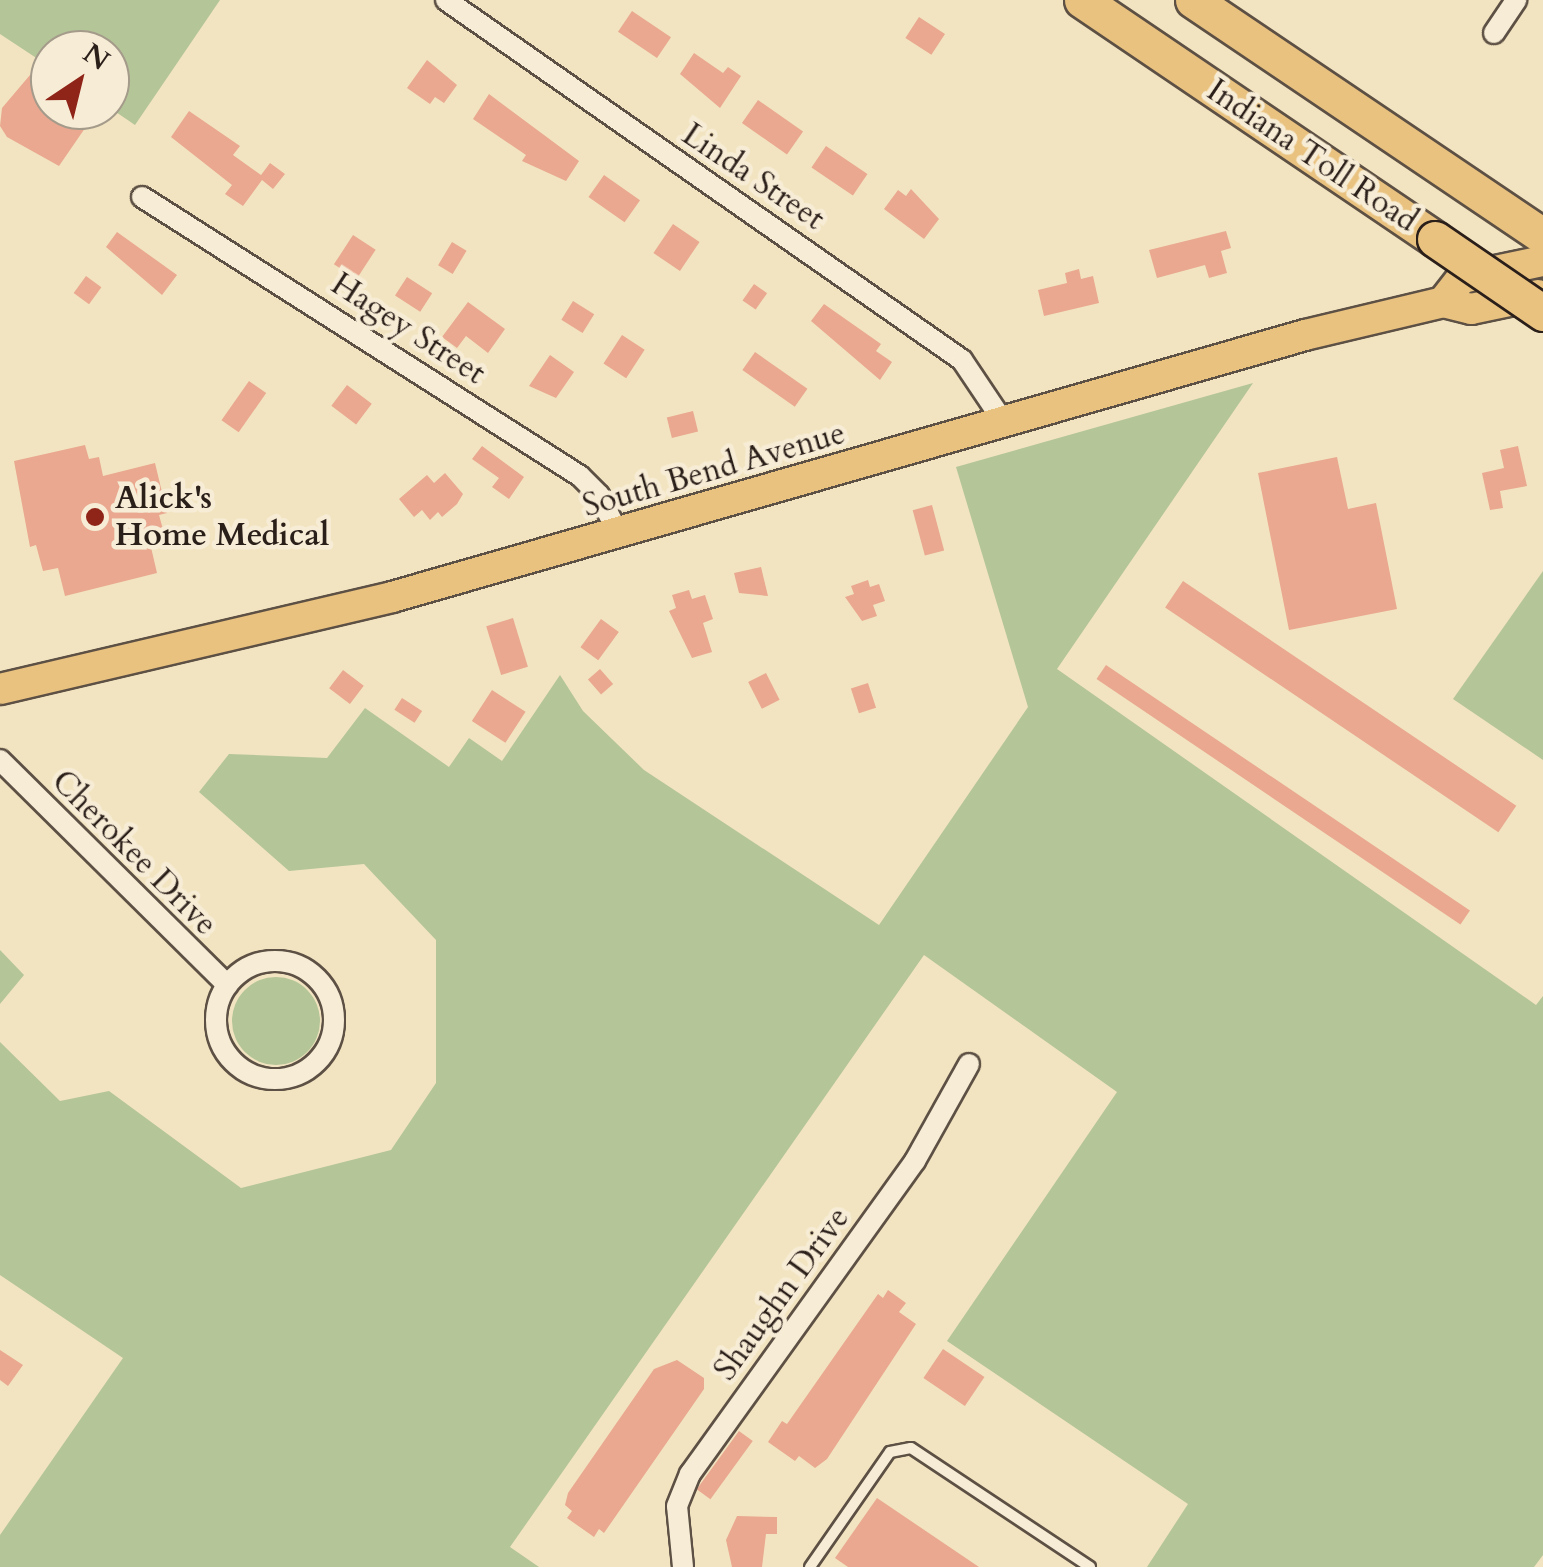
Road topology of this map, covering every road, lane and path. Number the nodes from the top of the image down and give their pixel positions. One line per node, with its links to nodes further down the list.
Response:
1 (446, 0): 12 (street, Linda Street)
2 (1082, 0): 11 (highway, Indiana Toll Road, bridge)
3 (1193, 0): 7 (highway, Indiana Toll Road)
4 (1516, 0): 5 (street)
5 (1494, 33)
6 (142, 197): 13 (street, Hagey Street)
7 (1532, 229)
8 (1543, 261): 10 (main road, South Bend Avenue)
9 (1543, 294): 10 (main road, South Bend Avenue)
10 (1443, 302): 12 (main road, South Bend Avenue)
11 (1543, 313)
12 (1005, 424): 13 (main road, South Bend Avenue)
13 (618, 533): 14 (main road, South Bend Avenue)
14 (0, 689)
15 (0, 760): 16 (street, Cherokee Drive)
16 (227, 985): 16 (street)
17 (969, 1064): 18 (street, Shaughn Drive)
18 (683, 1567)
19 (810, 1567): 20 (lane)
20 (1090, 1567)

